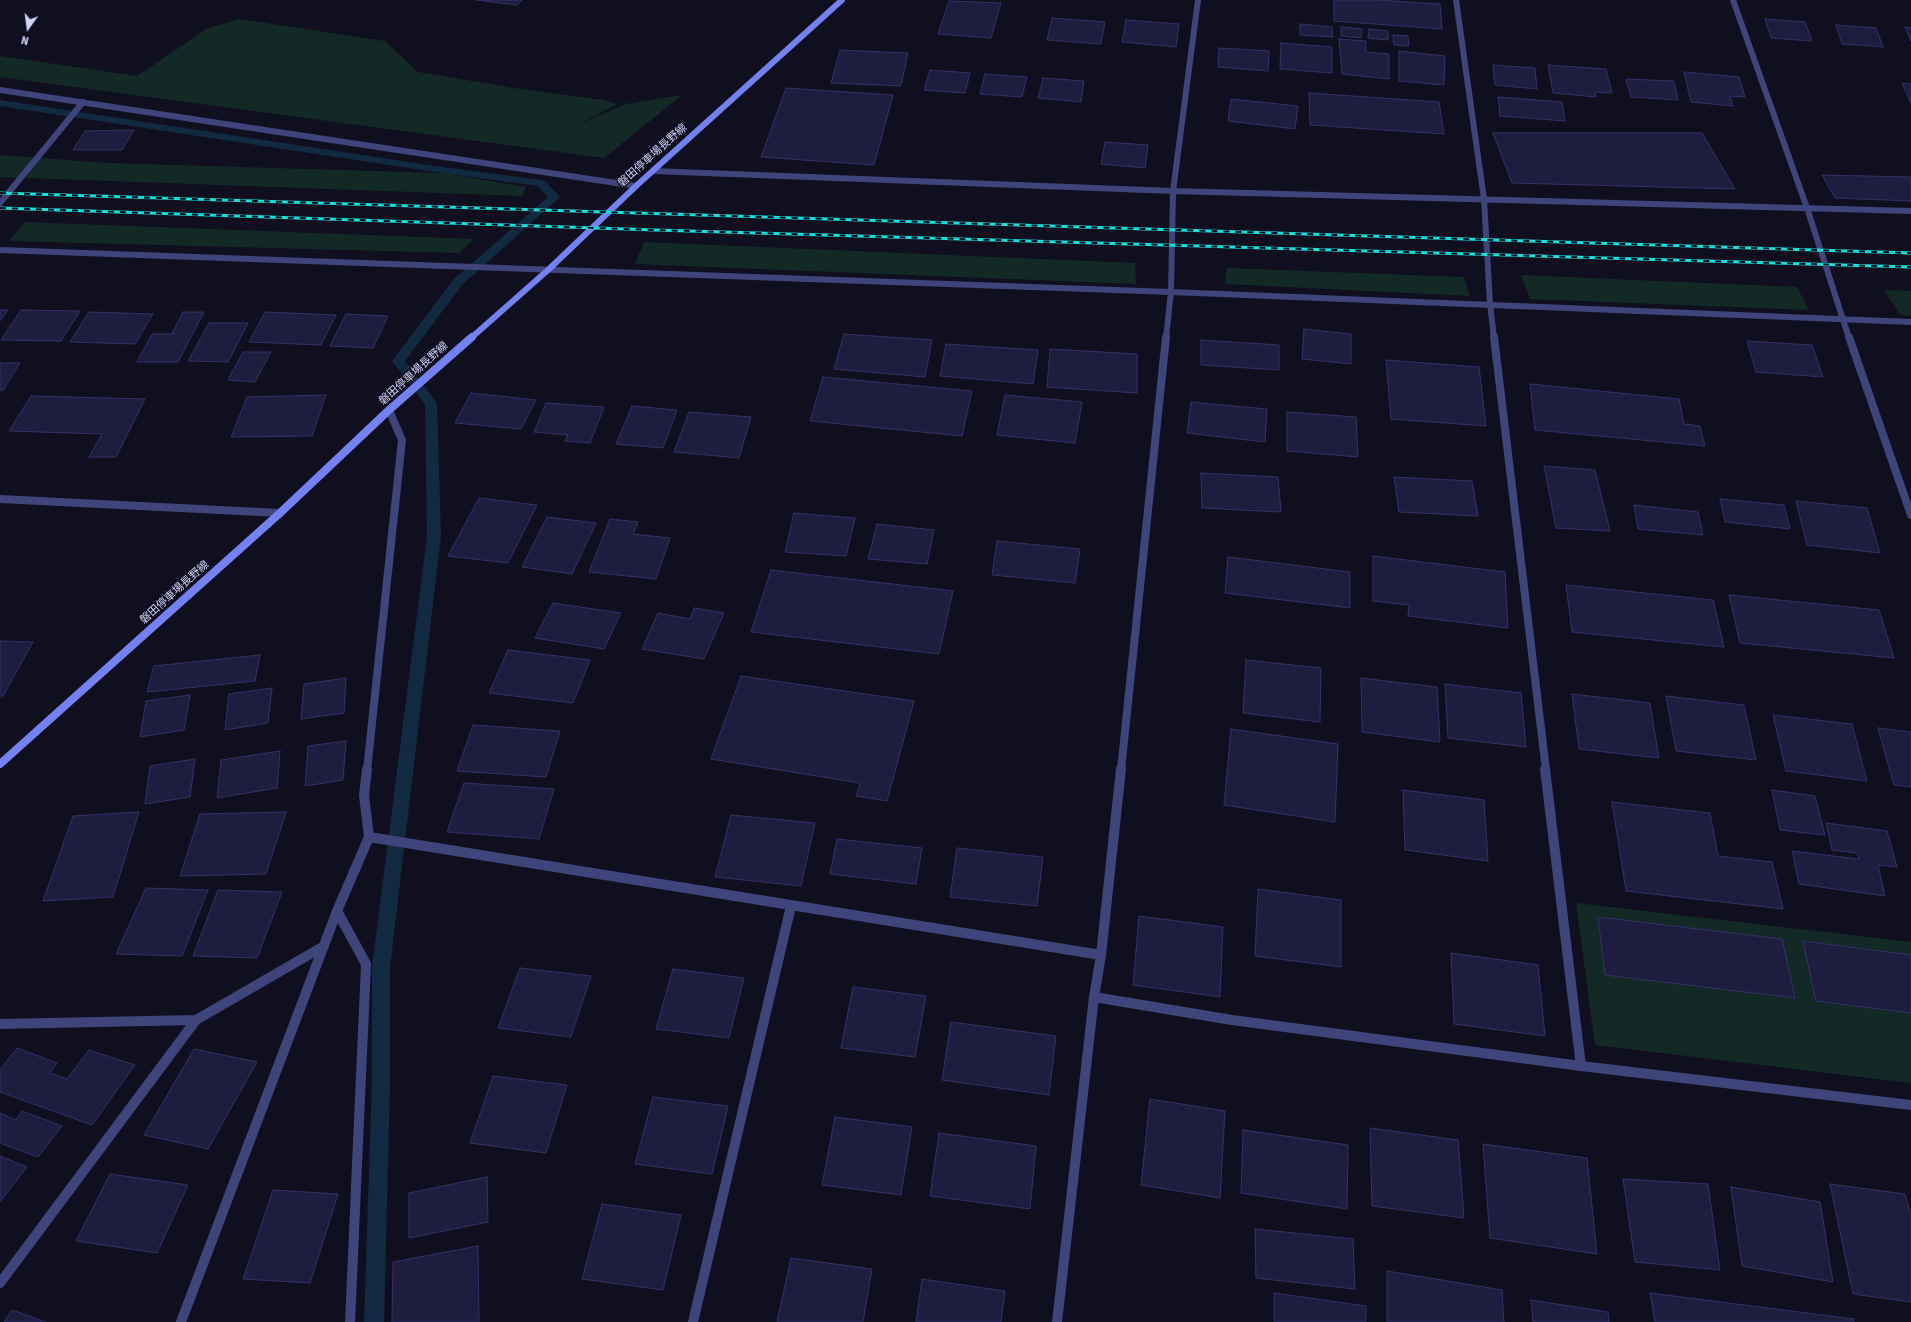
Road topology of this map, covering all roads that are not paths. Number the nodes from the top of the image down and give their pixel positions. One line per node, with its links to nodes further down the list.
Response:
1 (842, 0): 7 (main road, 磐田停車場長野線)
2 (1198, 0): 9 (street)
3 (1456, 0): 10 (street)
4 (1733, 0): 12 (street)
5 (0, 90): 6 (street)
6 (83, 102): 8 (street); 11 (street)
7 (653, 171): 8 (main road, 磐田停車場長野線); 9 (street)
8 (636, 186): 15 (main road, 磐田停車場長野線)
9 (1173, 191): 10 (street); 16 (street)
10 (1484, 199): 12 (street); 17 (street)
11 (0, 203)
12 (1807, 208): 13 (street); 18 (street)
13 (1911, 211)
14 (0, 250): 15 (street)
15 (548, 270): 16 (street); 20 (main road, 磐田停車場長野線)
16 (1171, 292): 17 (street); 29 (street)
17 (1490, 304): 18 (street); 33 (street)
18 (1843, 320): 19 (street); 23 (street)
19 (1911, 322)
20 (389, 410): 22 (main road, 磐田停車場長野線); 25 (street)
21 (0, 499): 22 (street)
22 (280, 513): 24 (main road, 磐田停車場長野線)
23 (1911, 515)
24 (0, 764)
25 (370, 837): 26 (street); 27 (street)
26 (791, 906): 29 (street); 38 (street)
27 (337, 911): 28 (street); 37 (street)
28 (324, 946): 31 (street); 36 (street)
29 (1101, 955): 30 (street)
30 (1094, 997): 33 (street); 39 (street)
31 (196, 1020): 32 (street); 35 (street)
32 (0, 1024)
33 (1581, 1066): 34 (street)
34 (1911, 1105)
35 (0, 1283)
36 (181, 1322)
37 (350, 1322)
38 (693, 1322)
39 (1057, 1322)

